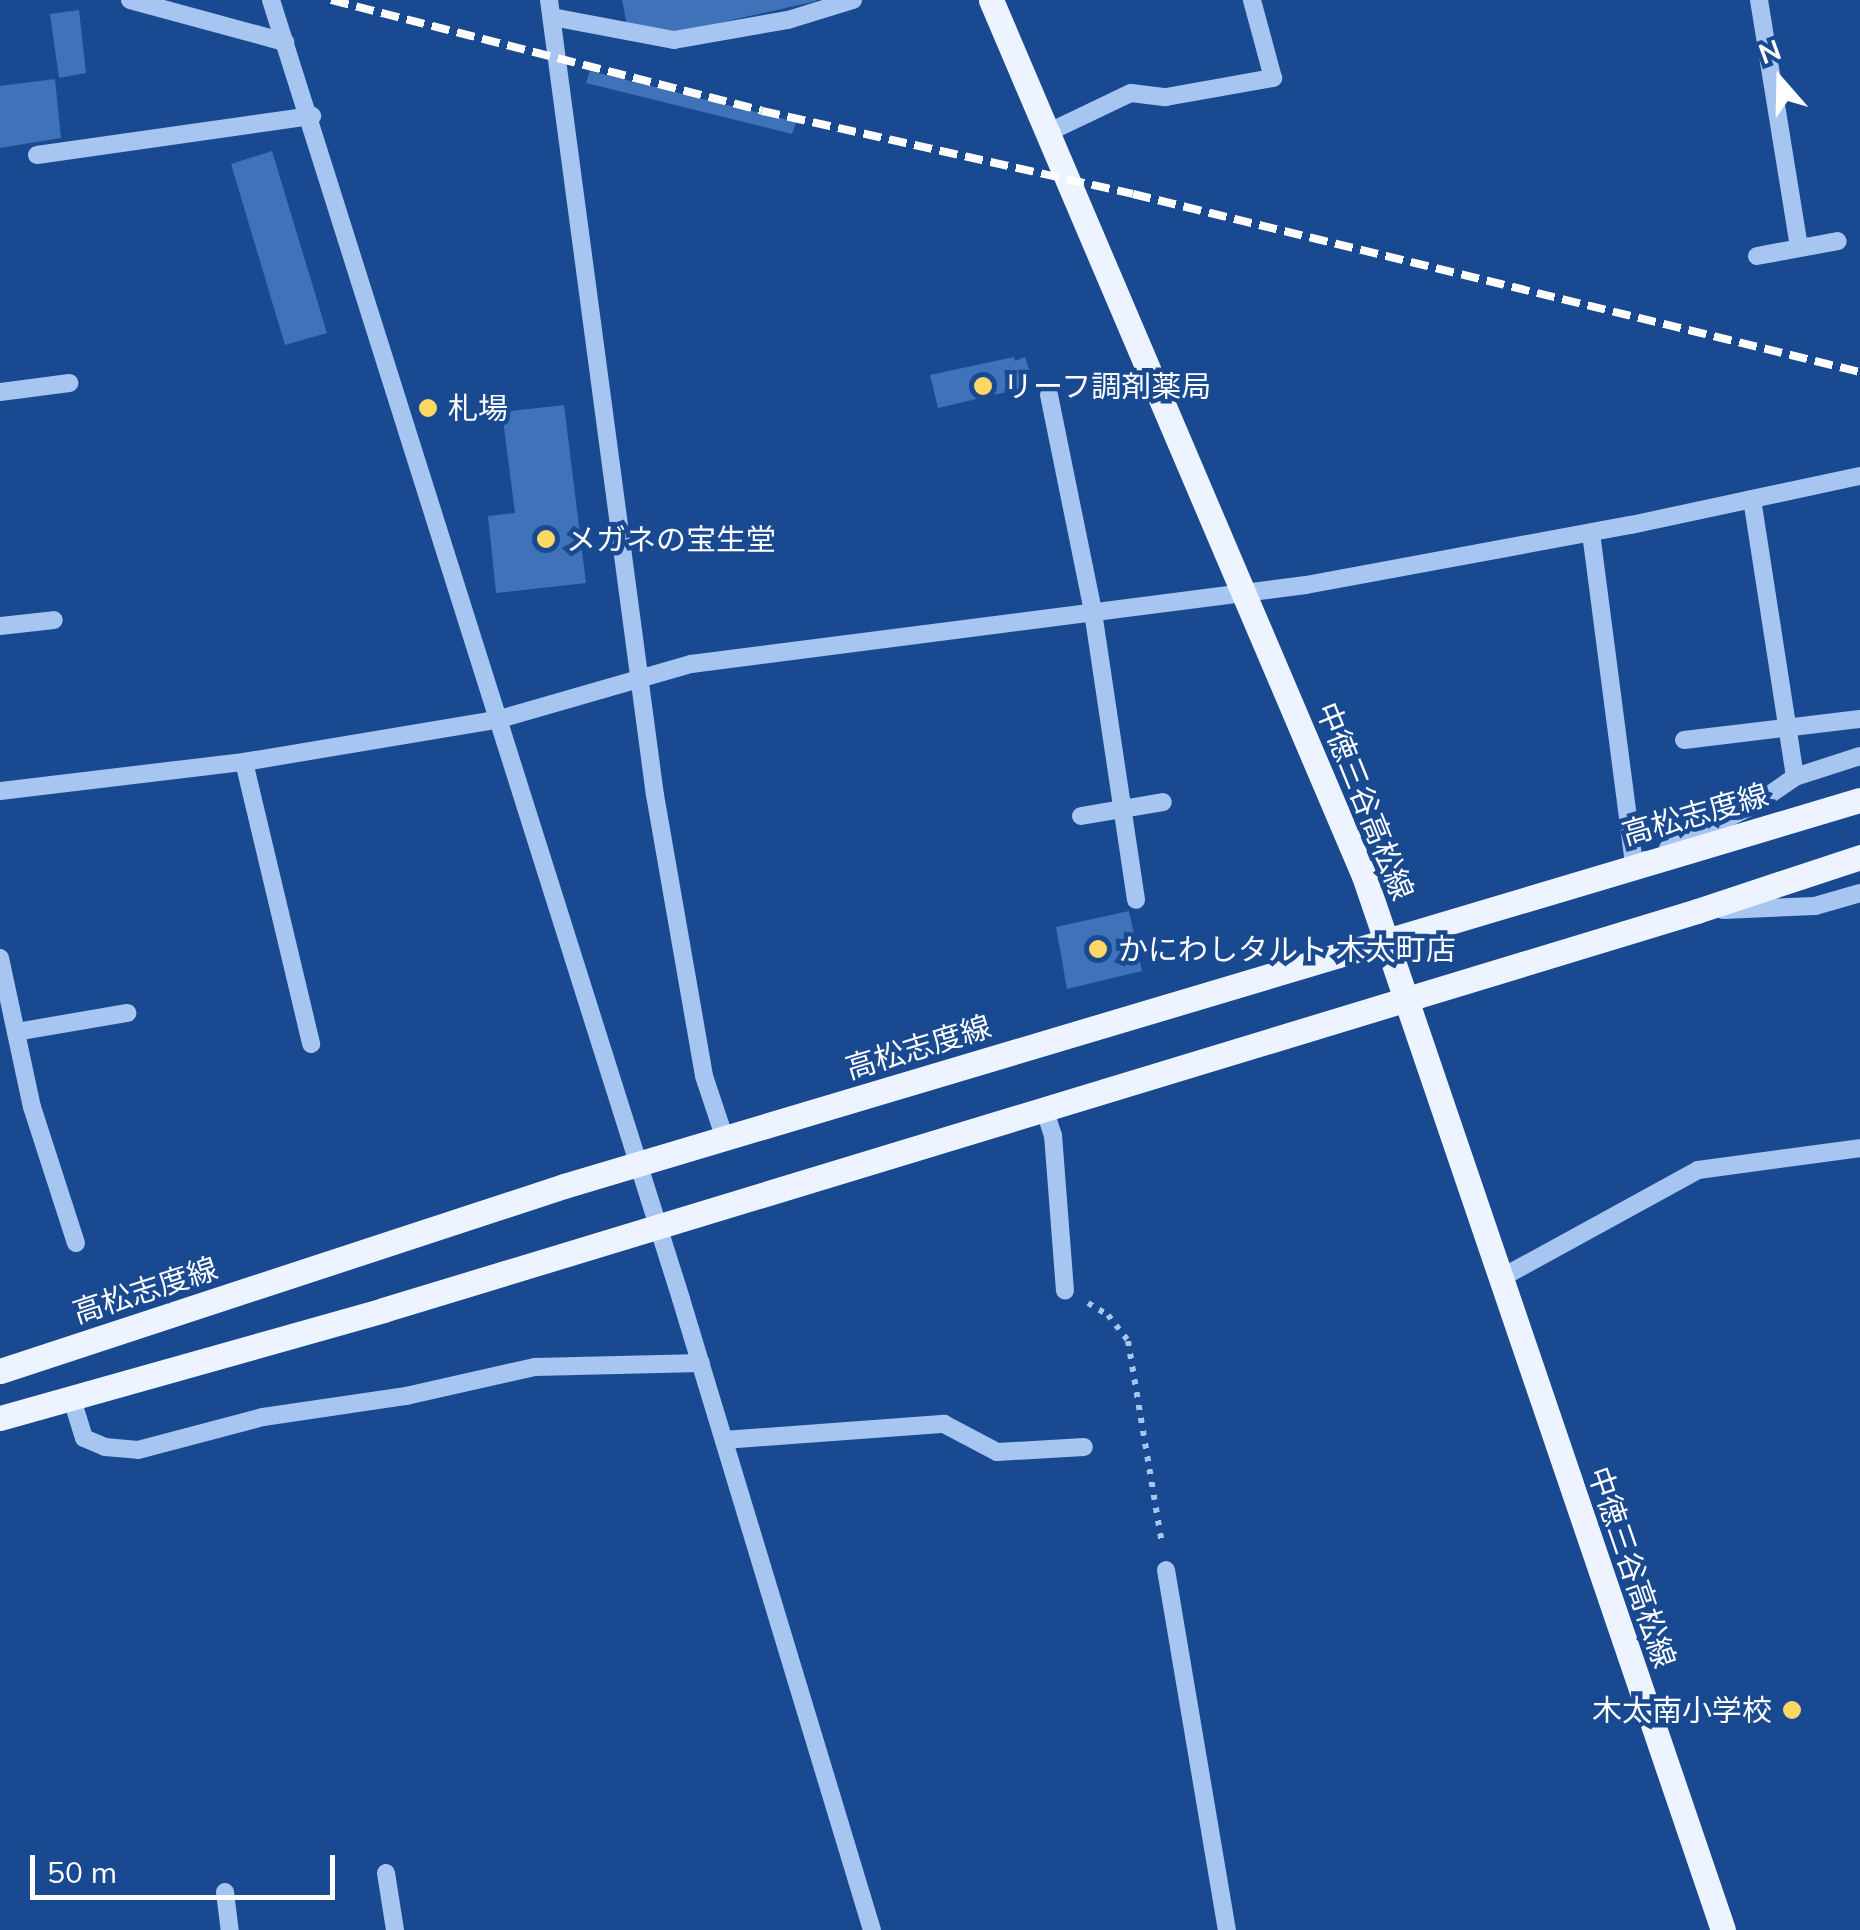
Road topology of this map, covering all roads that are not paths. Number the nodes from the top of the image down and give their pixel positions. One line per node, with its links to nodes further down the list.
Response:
1 (130, 0): 8 (street)
2 (272, 0): 8 (street)
3 (853, 0): 7 (street)
4 (991, 0): 10 (main road, 中徳三谷高松線)
5 (1252, 0): 10 (street)
6 (1759, 0): 13 (street)
7 (550, 8): 25 (street)
8 (285, 42): 9 (street)
9 (312, 116): 11 (street); 26 (street)
10 (1047, 132): 21 (main road, 中徳三谷高松線)
11 (38, 156)
12 (1838, 242): 13 (street)
13 (1800, 248): 14 (street)
14 (1757, 256)
15 (69, 383): 16 (street)
16 (0, 392)
17 (1049, 395): 22 (street)
18 (1860, 476): 19 (street)
19 (1752, 500): 20 (street); 28 (street)
20 (1591, 533): 21 (street); 39 (street)
21 (1243, 592): 22 (street); 43 (main road, 中徳三谷高松線)
22 (1093, 612): 25 (street); 36 (street)
23 (54, 620): 24 (street)
24 (0, 626)
25 (638, 677): 26 (street); 50 (street)
26 (500, 719): 31 (street); 52 (street)
27 (1860, 719): 28 (street)
28 (1787, 725): 29 (street); 32 (street)
29 (1684, 740)
30 (1860, 756): 32 (street)
31 (244, 762): 33 (street); 48 (street)
32 (1794, 777): 39 (street)
33 (0, 791)
34 (1860, 800): 39 (main road, 高松志度線)
35 (1163, 802): 36 (street)
36 (1122, 809): 37 (street); 41 (street)
37 (1081, 816)
38 (1860, 856): 42 (main road)
39 (1634, 865): 43 (main road, 高松志度線)
40 (1860, 892): 42 (street)
41 (1136, 900)
42 (1697, 911): 45 (main road)
43 (1386, 938): 45 (main road, 中徳三谷高松線); 50 (main road, 高松志度線)
44 (0, 958): 47 (street)
45 (1407, 998): 49 (main road); 55 (main road, 中徳三谷高松線)
46 (127, 1013): 47 (street)
47 (16, 1032): 54 (street)
48 (311, 1044)
49 (1044, 1108): 53 (main road); 56 (street)
50 (725, 1139): 52 (main road, 高松志度線)
51 (1860, 1148): 55 (street)
52 (637, 1166): 53 (street); 58 (main road, 高松志度線)
53 (656, 1224): 57 (street); 59 (main road)
54 (76, 1242)
55 (1500, 1278): 70 (main road, 中徳三谷高松線)
56 (1065, 1292)
57 (701, 1364): 59 (street); 61 (street)
58 (0, 1371)
59 (71, 1396): 60 (main road)
60 (0, 1418)
61 (724, 1440): 62 (street); 68 (street)
62 (1084, 1447)
63 (1166, 1570): 69 (street)
64 (386, 1873): 67 (street)
65 (225, 1892): 66 (street)
66 (230, 1930)
67 (395, 1930)
68 (872, 1930)
69 (1227, 1930)
70 (1723, 1930)

